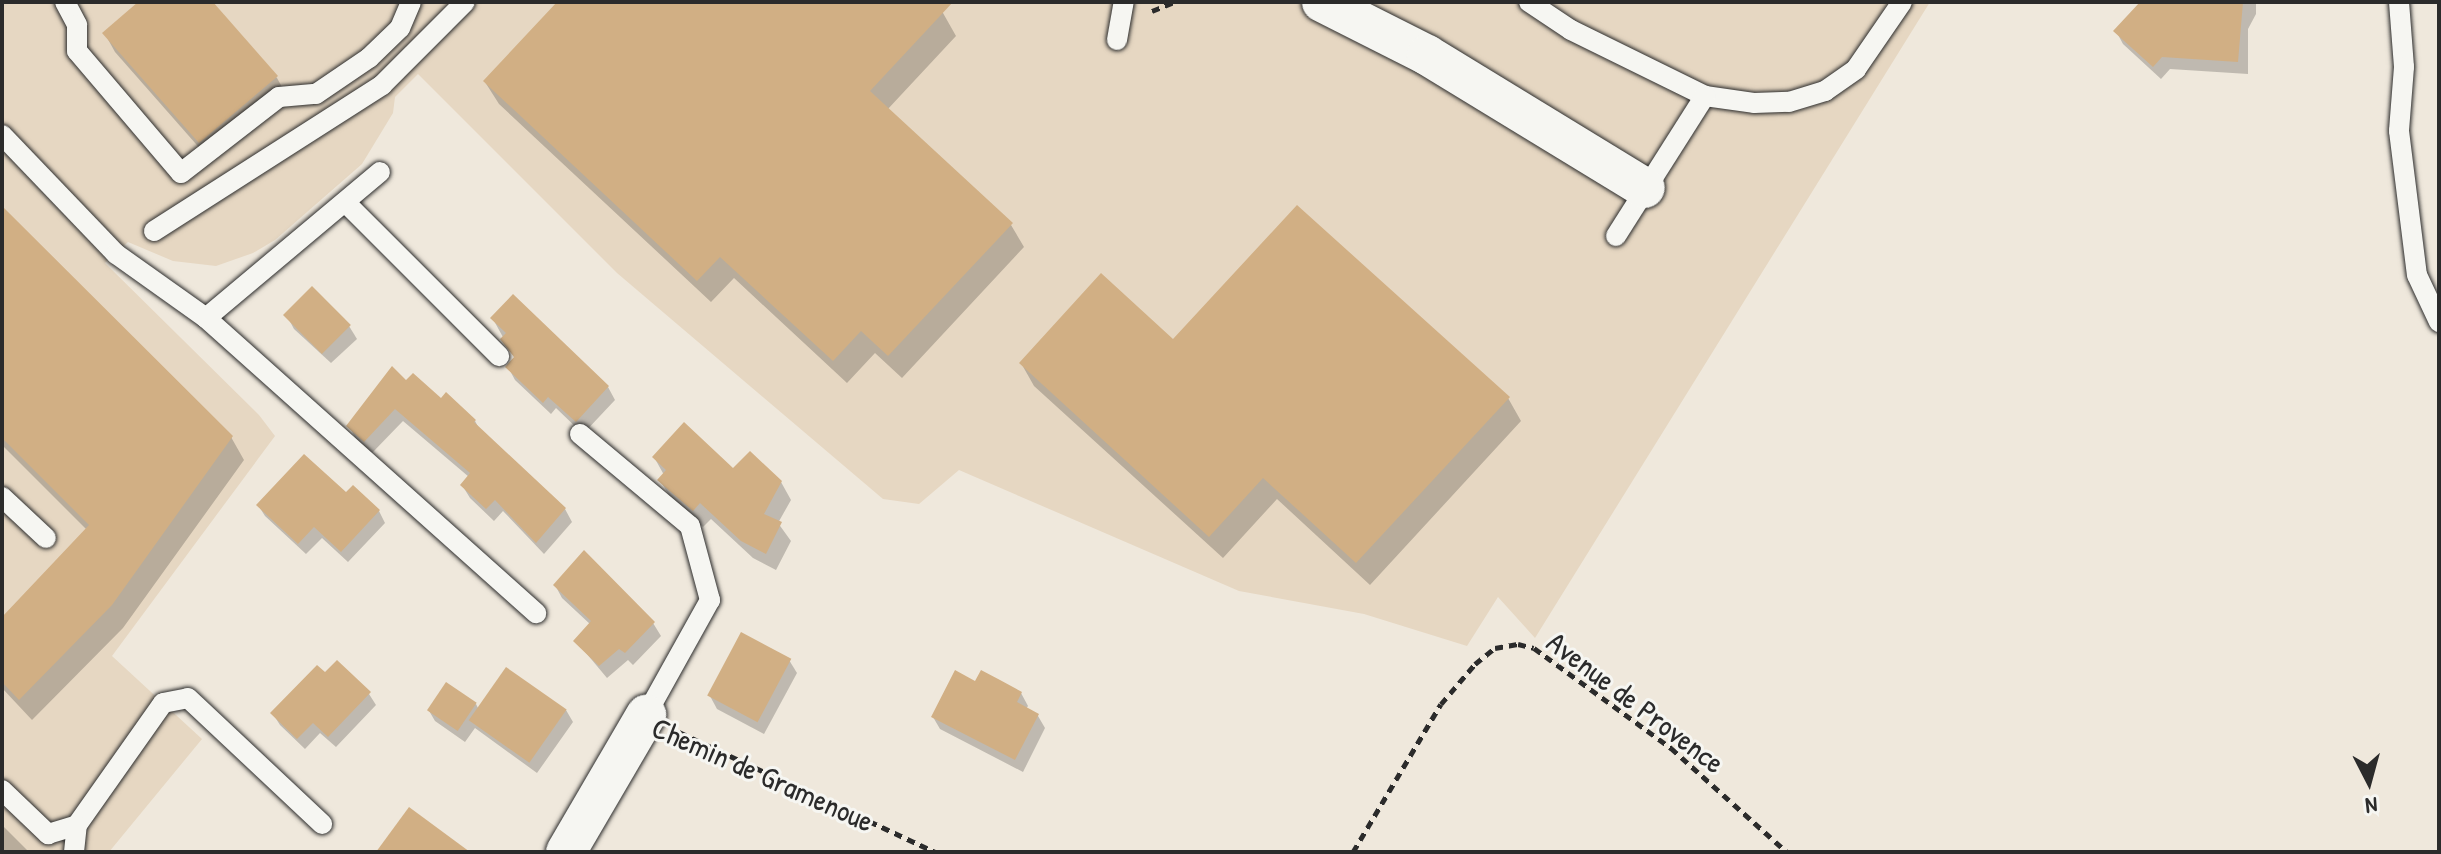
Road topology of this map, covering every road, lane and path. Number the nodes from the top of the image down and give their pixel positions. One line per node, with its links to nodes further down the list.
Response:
1 (65, 2): 10 (lane)
2 (411, 2): 10 (lane)
3 (465, 2): 11 (lane)
4 (1124, 2): 9 (lane)
5 (1322, 2): 15 (street)
6 (1529, 2): 12 (lane)
7 (1902, 2): 12 (lane)
8 (2399, 2): 20 (lane)
9 (1117, 40)
10 (369, 58): 11 (lane)
11 (365, 96): 17 (lane)
12 (1705, 96): 15 (lane)
13 (2, 135): 19 (lane)
14 (380, 172): 16 (lane)
15 (1645, 188): 18 (lane)
16 (345, 202): 19 (lane); 21 (lane)
17 (154, 231)
18 (1616, 236)
19 (206, 318): 25 (lane)
20 (2439, 322)
21 (499, 356)
22 (580, 434): 26 (lane)
23 (2, 497): 24 (lane)
24 (46, 538)
25 (536, 613)
26 (646, 715): 31 (street, Chemin de Gramenoue); 32 (path, Chemin de Gramenoue)
27 (2, 790): 29 (lane)
28 (322, 824): 29 (lane)
29 (77, 825): 30 (lane)
30 (74, 852)
31 (566, 852)
32 (935, 852)
33 (1353, 852): 34 (path, Avenue de Provence)
34 (1787, 852)

